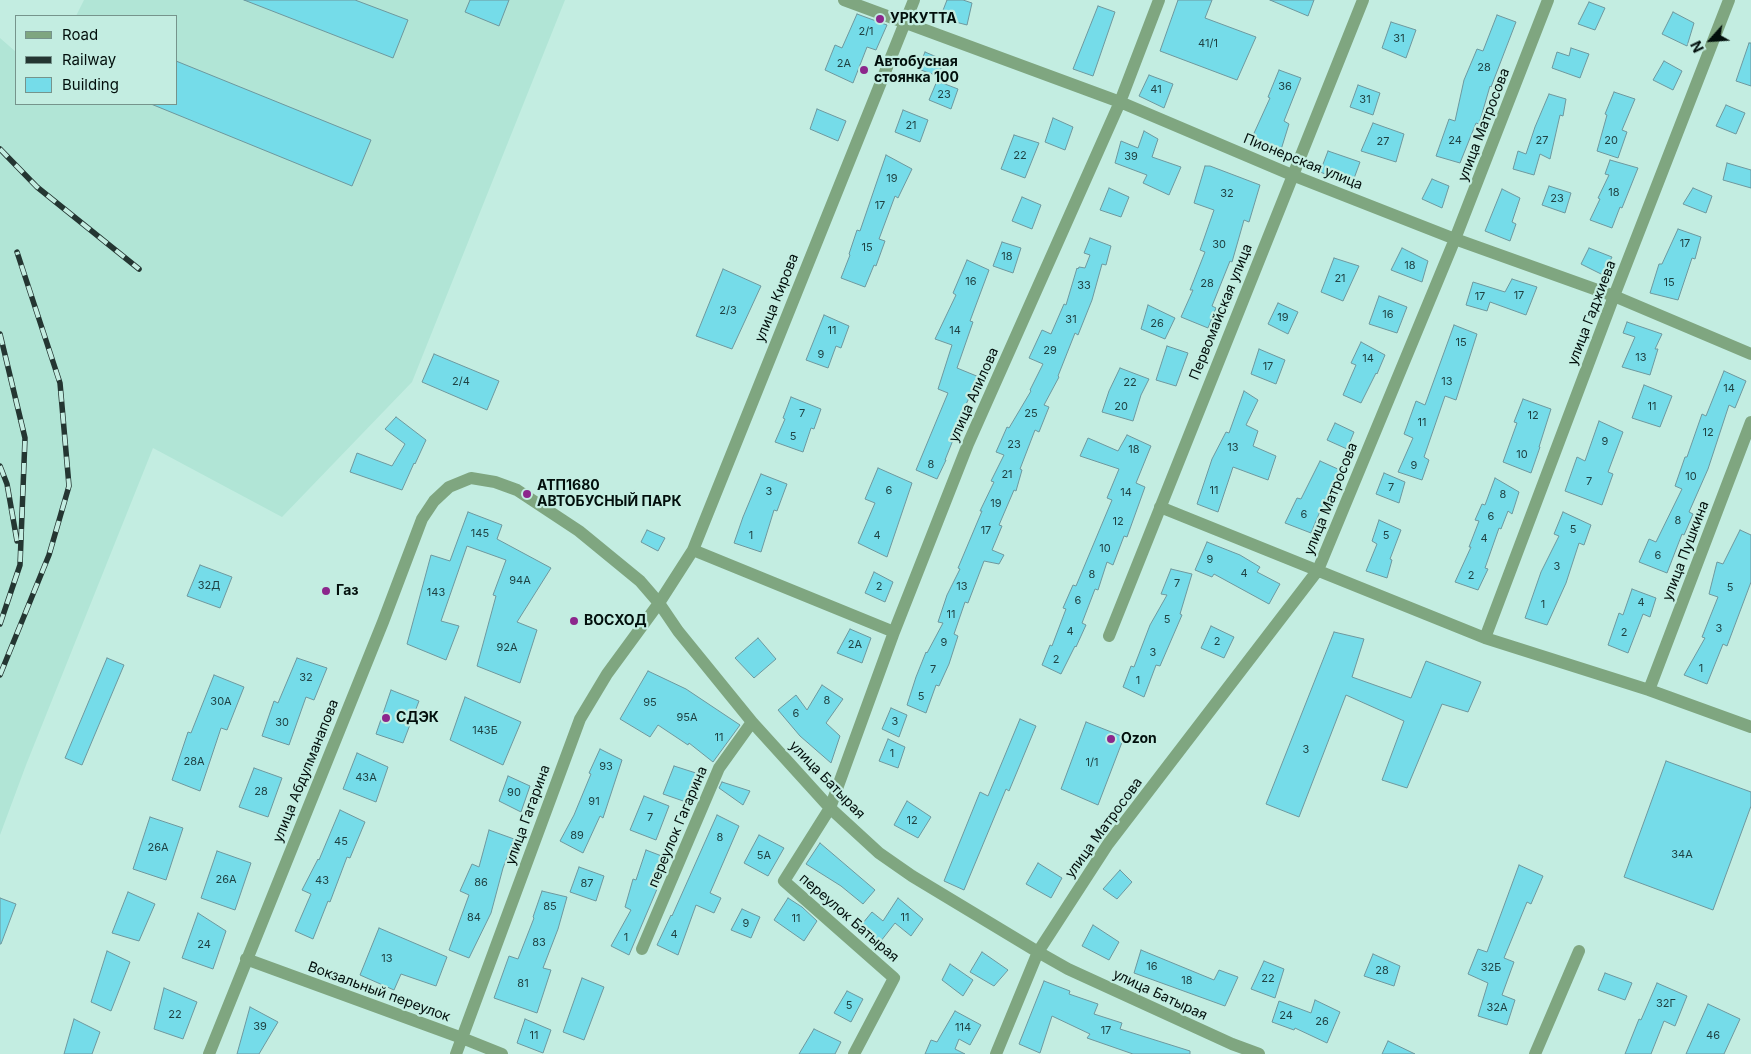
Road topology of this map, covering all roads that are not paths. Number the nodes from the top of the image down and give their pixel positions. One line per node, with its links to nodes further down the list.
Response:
1 (844, 0): 7 (street, Пионерская улица)
2 (914, 0): 7 (street, улица Кирова)
3 (1159, 0): 8 (street, улица Алилова)
4 (1363, 0): 9 (street, Первомайская улица)
5 (1548, 0): 10 (street, улица Матросова)
6 (1729, 0): 11 (street, улица Гаджиева)
7 (906, 22): 8 (street, Пионерская улица); 16 (street, улица Кирова)
8 (1120, 102): 9 (street, Пионерская улица); 19 (street, улица Алилова)
9 (1292, 174): 10 (street, Пионерская улица); 15 (street, Первомайская улица)
10 (1455, 239): 11 (street, Пионерская улица); 17 (street, улица Матросова)
11 (1614, 296): 12 (street, Пионерская улица); 21 (street, улица Гаджиева)
12 (1751, 354)
13 (1751, 422): 22 (street, улица Пушкина)
14 (434, 501): 18 (street, улица Батырая); 29 (street, улица Абдулманапова)
15 (1160, 507): 17 (street); 20 (street, Первомайская улица)
16 (693, 550): 18 (street, улица Кирова); 19 (street)
17 (1318, 570): 21 (street); 28 (street, улица Матросова)
18 (659, 603): 23 (street, улица Батырая); 30 (street, улица Гагарина)
19 (894, 632): 25 (street, улица Алилова)
20 (1109, 636)
21 (1485, 638): 22 (street)
22 (1650, 690): 24 (street)
23 (752, 722): 25 (street, улица Батырая); 26 (street, переулок Гагарина)
24 (1751, 727)
25 (830, 808): 28 (street, улица Батырая); 35 (street, переулок Батырая)
26 (642, 950)
27 (1580, 951): 38 (street)
28 (1038, 952): 31 (street, улица Батырая); 36 (street, улица Матросова)
29 (246, 959): 30 (street, Вокзальный переулок); 32 (street, улица Абдулманапова)
30 (462, 1038): 33 (street, улица Гагарина); 34 (street, Вокзальный переулок)
31 (1230, 1049): 37 (street, улица Батырая)
32 (209, 1054)
33 (456, 1054)
34 (502, 1054)
35 (854, 1054)
36 (996, 1054)
37 (1259, 1054)
38 (1535, 1054)

